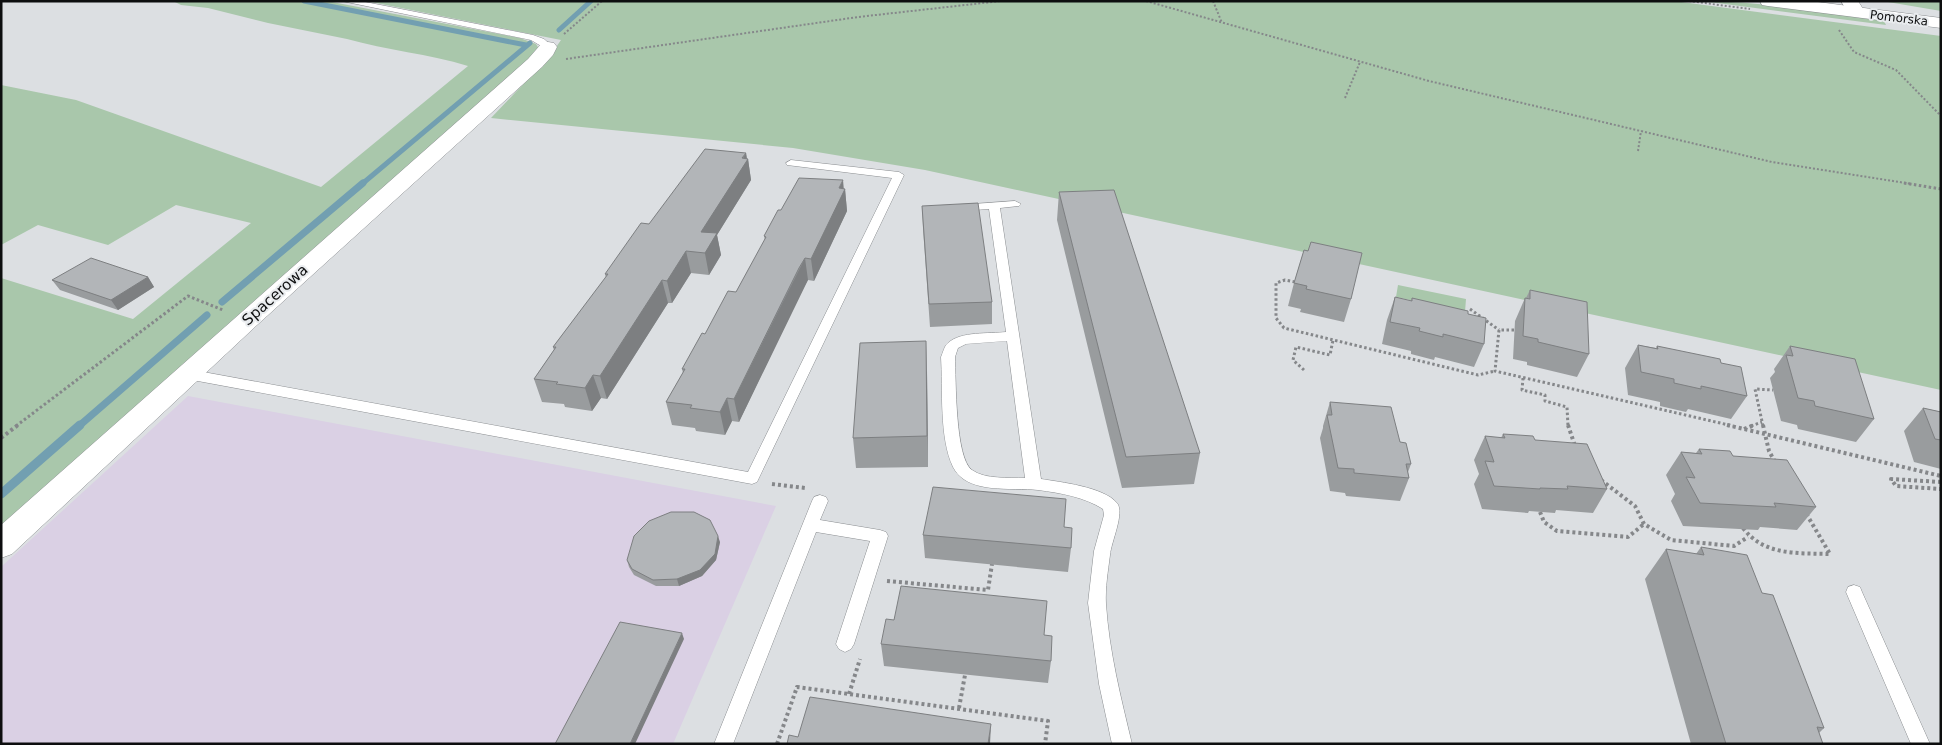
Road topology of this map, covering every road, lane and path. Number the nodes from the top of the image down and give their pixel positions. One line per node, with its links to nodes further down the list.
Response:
1 (346, 1): 11 (lane)
2 (602, 1): 11 (path)
3 (1001, 1): 11 (path)
4 (1146, 1): 8 (path)
5 (1213, 1): 8 (path)
6 (1768, 1): 7 (street, Pomorska)
7 (1852, 7): 9 (street, Pomorska)
8 (1222, 24): 12 (path)
9 (1941, 24)
10 (1839, 29): 14 (path)
11 (542, 55): 24 (street, Spacerowa)
12 (1360, 62): 13 (path); 15 (path)
13 (1345, 98)
14 (1941, 116)
15 (1641, 131): 16 (path); 18 (path)
16 (1638, 151)
17 (791, 163): 46 (lane)
18 (1941, 189)
19 (1015, 204): 20 (lane)
20 (994, 206): 21 (lane); 27 (lane)
21 (951, 208)
22 (1295, 282): 28 (path)
23 (1470, 309): 25 (path)
24 (247, 320): 33 (street, Spacerowa); 41 (path)
25 (1500, 330): 26 (path); 32 (path)
26 (1514, 330)
27 (1012, 336): 48 (lane); 48 (lane)
28 (1334, 340): 30 (path); 31 (path)
29 (1441, 359): 30 (path)
30 (1441, 366): 32 (path)
31 (1304, 370)
32 (1495, 371): 34 (path)
33 (187, 374): 46 (lane); 57 (street, Spacerowa)
34 (1523, 378): 37 (path); 42 (path)
35 (1773, 390): 38 (path)
36 (1693, 410): 37 (path)
37 (1694, 418): 39 (path)
38 (1762, 422): 39 (path); 40 (path)
39 (1743, 429): 40 (path)
40 (1765, 434): 43 (path); 45 (path)
41 (1, 438)
42 (1576, 448)
43 (1777, 464)
44 (1595, 475): 53 (path)
45 (1941, 476)
46 (752, 478): 50 (path)
47 (1941, 482): 49 (path)
48 (1034, 484): 69 (lane)
49 (1941, 489)
50 (820, 501): 54 (lane)
51 (1540, 512): 53 (path)
52 (1806, 513): 56 (path)
53 (1644, 524): 56 (path)
54 (810, 526): 61 (lane); 66 (lane)
55 (1743, 528): 56 (path)
56 (1748, 537)
57 (1, 545)
58 (992, 564): 59 (path)
59 (882, 590)
60 (1854, 592): 70 (lane)
61 (844, 644)
62 (861, 656): 64 (path)
63 (965, 675): 65 (path)
64 (849, 694): 65 (path); 67 (path)
65 (958, 709): 68 (path)
66 (723, 744)
67 (777, 744)
68 (1045, 744)
69 (1122, 744)
70 (1921, 744)

